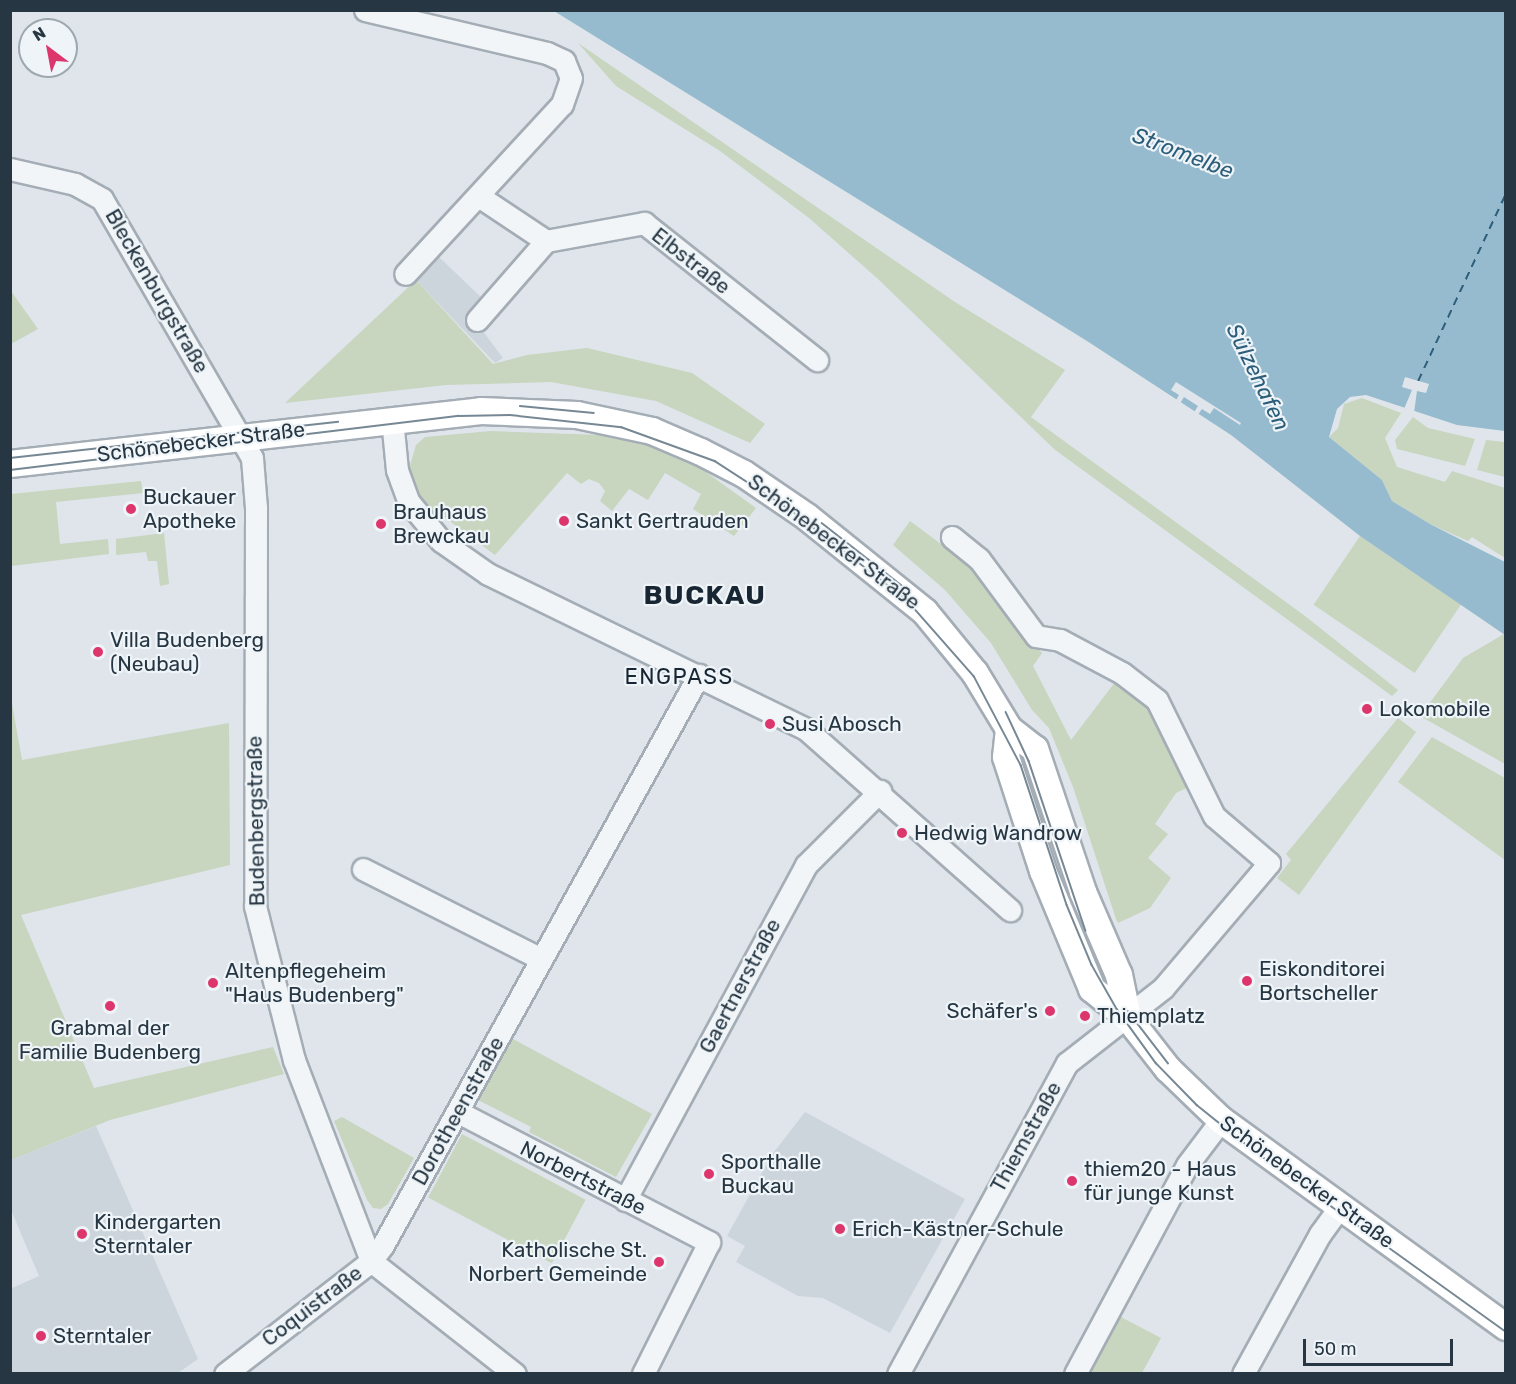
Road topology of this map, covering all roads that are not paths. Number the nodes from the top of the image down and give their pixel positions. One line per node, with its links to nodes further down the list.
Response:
1 (365, 10): 3 (street)
2 (10, 170): 9 (street, Bleckenburgstraße)
3 (480, 196): 4 (street); 5 (street)
4 (546, 241): 6 (street); 7 (street, Elbstraße)
5 (405, 274)
6 (477, 320)
7 (817, 360)
8 (392, 419): 9 (main road, Schönebecker Straße); 12 (street); 17 (main road, Schönebecker Straße)
9 (242, 437): 10 (main road, Schönebecker Straße); 22 (street, Budenbergstraße)
10 (10, 464)
11 (952, 537): 17 (street, Thiemstraße)
12 (699, 675): 13 (street); 16 (street, Dorotheenstraße)
13 (880, 791): 15 (street); 20 (street, Gaertnerstraße)
14 (363, 869): 16 (street)
15 (1010, 910)
16 (541, 959): 18 (street, Dorotheenstraße)
17 (1128, 1018): 19 (main road, Schönebecker Straße); 27 (street, Thiemstraße)
18 (458, 1112): 20 (street, Norbertstraße); 22 (street, Dorotheenstraße)
19 (1221, 1120): 21 (main road, Schönebecker Straße); 28 (street)
20 (625, 1200): 26 (street, Norbertstraße)
21 (1340, 1206): 23 (main road, Schönebecker Straße); 29 (street)
22 (371, 1261): 24 (street, Coquistraße); 25 (street)
23 (1506, 1327)
24 (225, 1374)
25 (515, 1374)
26 (643, 1374)
27 (898, 1374)
28 (1076, 1374)
29 (1243, 1374)

